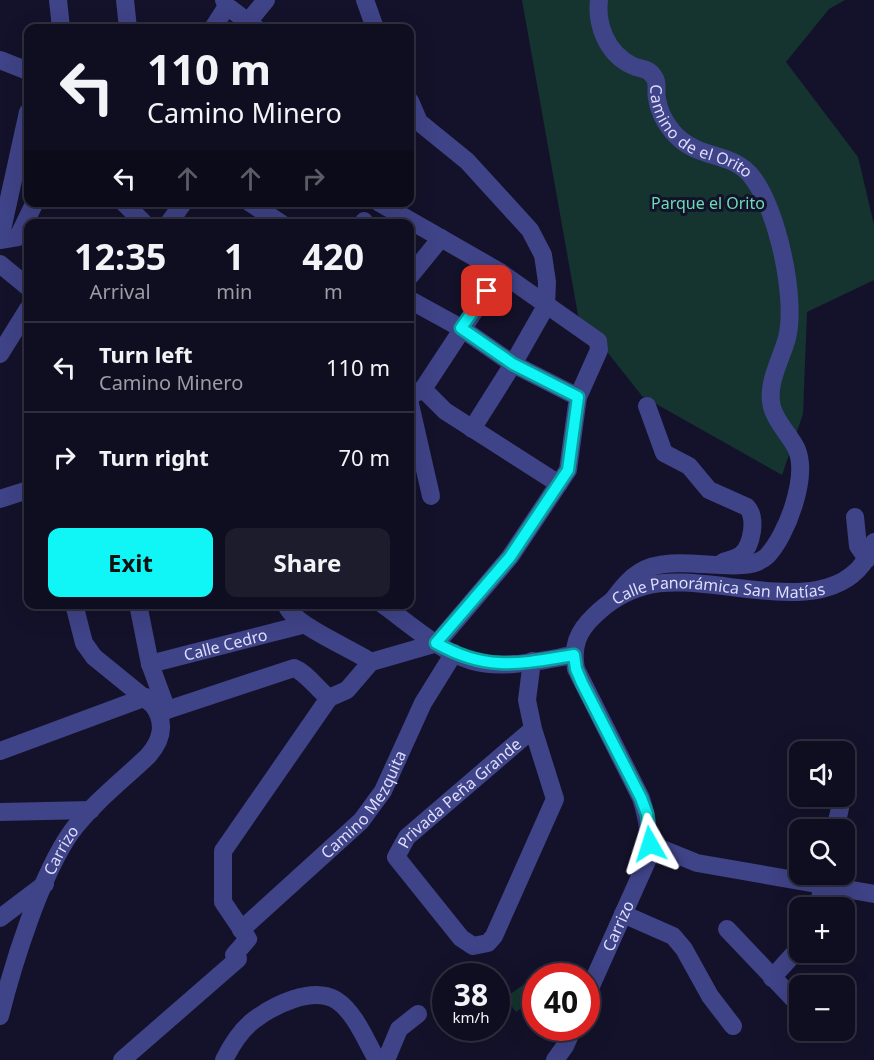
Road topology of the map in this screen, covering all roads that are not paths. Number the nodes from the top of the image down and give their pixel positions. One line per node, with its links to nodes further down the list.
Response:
1 (58, 0): 7 (street)
2 (124, 0): 8 (street)
3 (266, 0): 11 (street)
4 (365, 0): 12 (street)
5 (599, 0): 49 (street, Camino de el Orito)
6 (225, 3): 9 (street); 10 (street)
7 (61, 24)
8 (127, 24)
9 (215, 24)
10 (251, 24)
11 (253, 24)
12 (374, 24)
13 (0, 60): 14 (street)
14 (24, 70)
15 (414, 125): 32 (street)
16 (24, 135): 26 (street)
17 (31, 207): 26 (street)
18 (128, 207): 21 (street)
19 (387, 207): 23 (street)
20 (257, 210): 22 (street)
21 (140, 219)
22 (273, 219)
23 (408, 219)
24 (414, 223): 25 (street)
25 (441, 238): 28 (street); 29 (street)
26 (6, 239)
27 (0, 264): 30 (street)
28 (414, 271)
29 (500, 272): 32 (street); 34 (street)
30 (24, 284)
31 (414, 302): 34 (street)
32 (546, 306): 36 (street); 38 (street)
33 (24, 315): 35 (street)
34 (461, 328): 36 (street); 37 (street)
35 (0, 354)
36 (513, 364): 38 (street); 41 (street)
37 (416, 392): 41 (street)
38 (578, 397): 42 (street)
39 (647, 406): 49 (street)
40 (414, 422): 44 (street)
41 (472, 429): 42 (street)
42 (559, 484): 56 (street)
43 (24, 491): 45 (street)
44 (430, 496)
45 (0, 499)
46 (855, 517): 48 (street)
47 (874, 542): 48 (street, Calle Panorámica San Matías)
48 (867, 559): 50 (street, Calle Panorámica San Matías)
49 (715, 564): 50 (street, Camino de el Orito)
50 (612, 601): 58 (street, Calle Panorámica San Matías)
51 (75, 609): 62 (street)
52 (139, 609): 61 (street)
53 (287, 609): 55 (street)
54 (389, 609): 56 (street)
55 (302, 625): 60 (street); 61 (street, Calle Cedro)
56 (436, 643): 57 (street); 60 (street)
57 (454, 653): 59 (street); 79 (street, Camino Mezquita)
58 (574, 655): 59 (street); 71 (street, Carrizo)
59 (532, 661): 65 (street, Privada Peña Grande)
60 (371, 662): 63 (street)
61 (150, 664): 64 (street)
62 (146, 697): 64 (street); 66 (street)
63 (329, 698): 64 (street); 79 (street)
64 (162, 711): 68 (street, Carrizo)
65 (533, 729): 65 (street, Privada Peña Grande)
66 (0, 751)
67 (840, 808): 70 (street)
68 (91, 810): 69 (street); 73 (street, Carrizo)
69 (0, 812)
70 (838, 819)
71 (650, 844): 72 (street); 76 (street, Carrizo)
72 (789, 875)
73 (46, 883): 77 (street); 85 (street, Carrizo)
74 (844, 885): 75 (street)
75 (874, 894)
76 (623, 914): 81 (street, Carrizo); 86 (street)
77 (0, 918)
78 (727, 929): 82 (street)
79 (241, 930): 88 (street)
80 (789, 959): 82 (street)
81 (600, 966)
82 (772, 978): 83 (street)
83 (789, 995)
84 (418, 1014): 91 (street)
85 (0, 1016)
86 (733, 1026)
87 (567, 1041): 92 (street)
88 (122, 1060)
89 (224, 1060): 90 (street)
90 (377, 1060)
91 (386, 1060)
92 (555, 1060)

